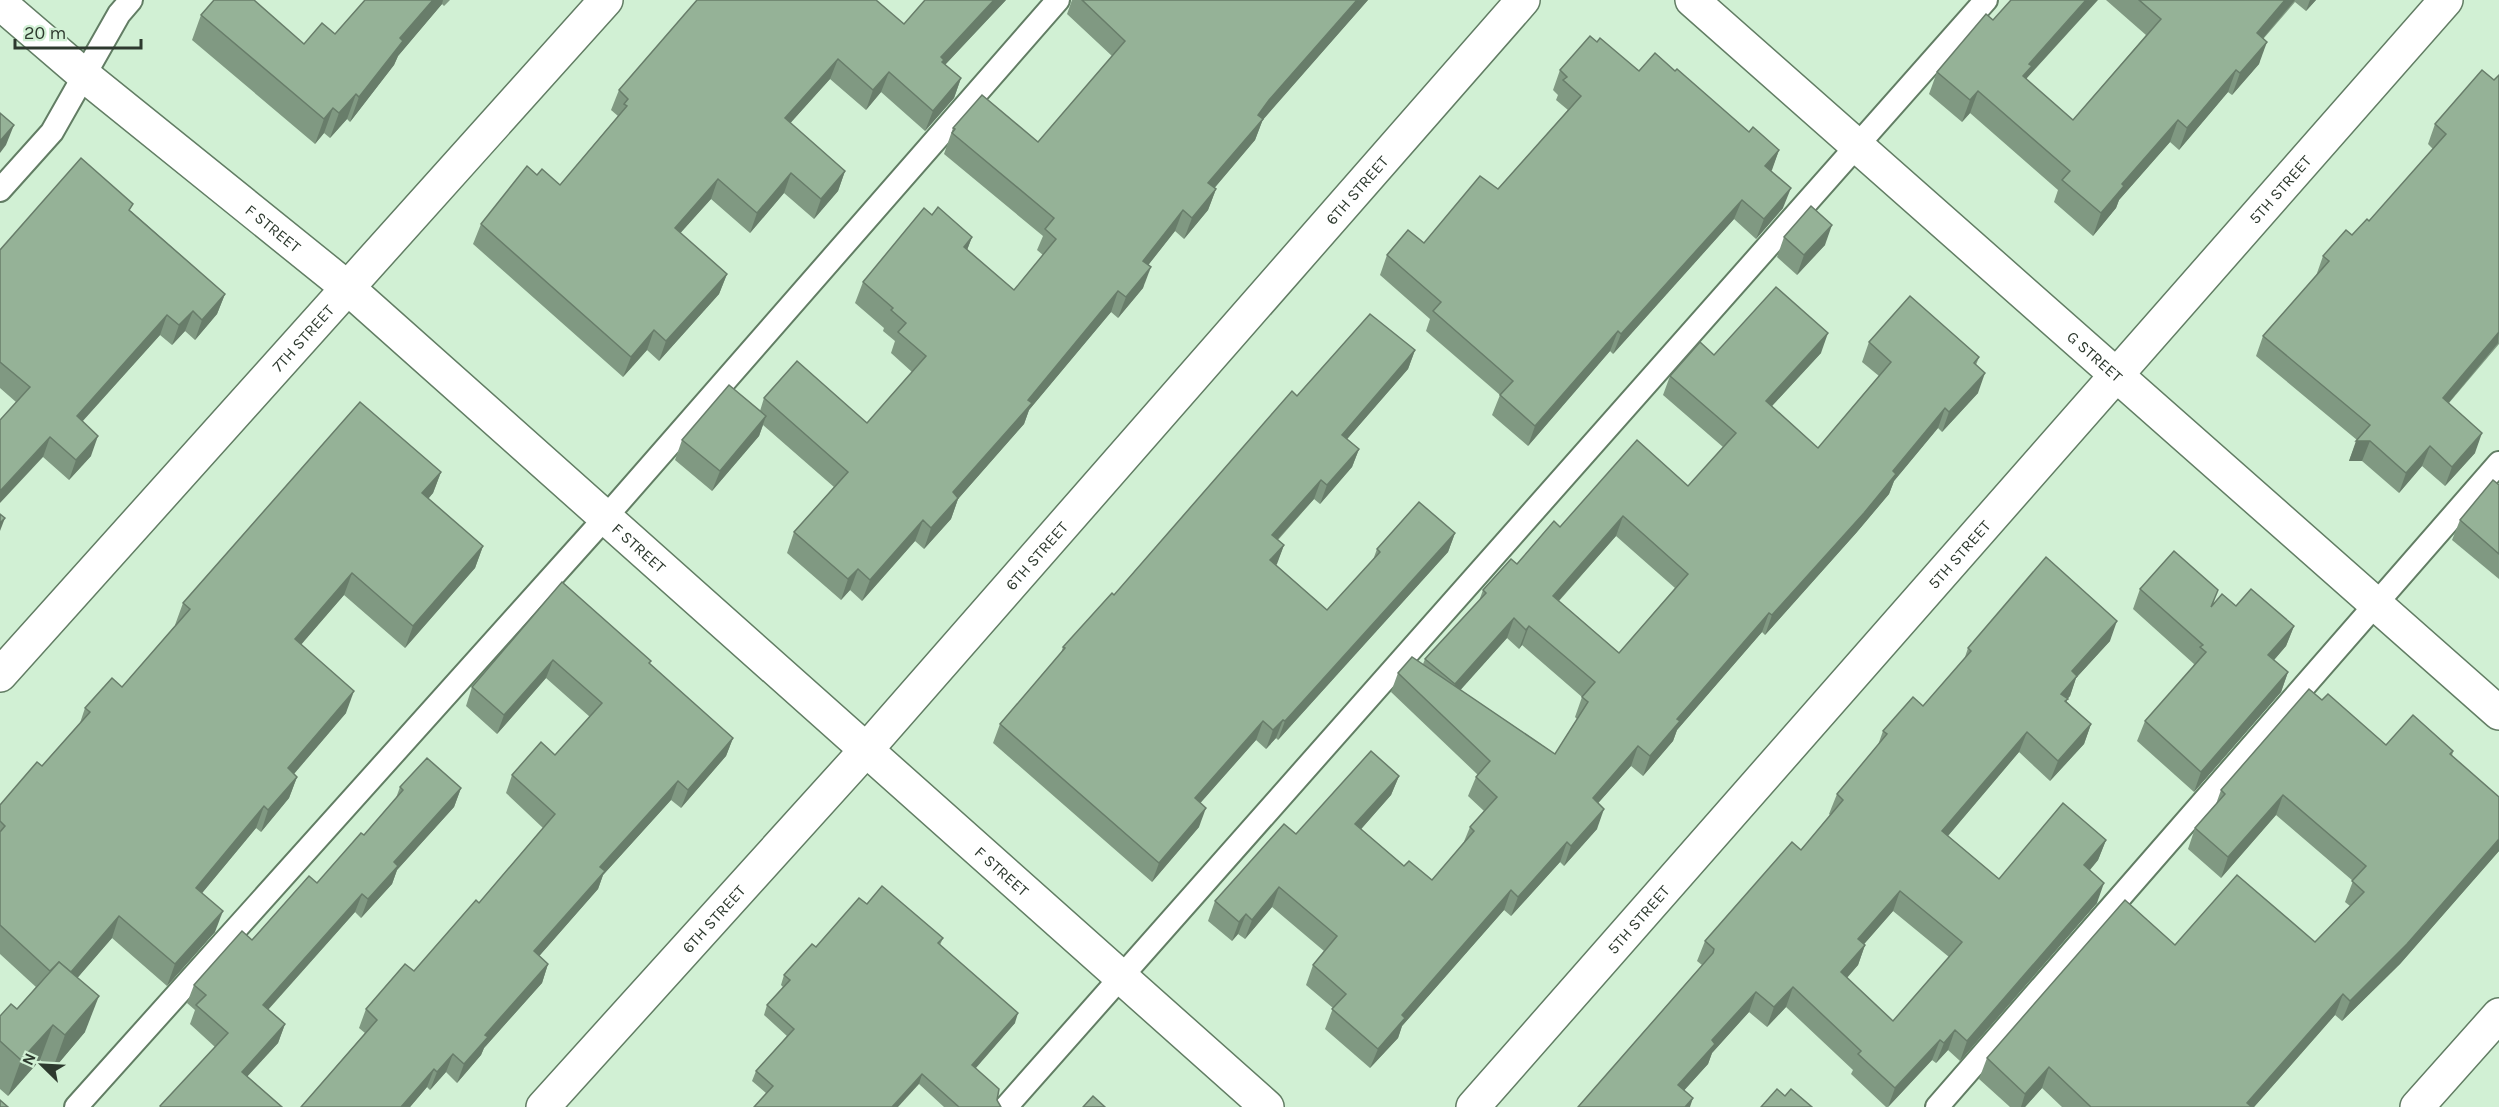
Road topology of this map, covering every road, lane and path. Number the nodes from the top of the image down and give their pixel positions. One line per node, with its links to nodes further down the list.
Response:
1 (131, 0): 9 (lane)
2 (606, 0): 12 (street, 7TH STREET)
3 (1058, 0): 15 (lane)
4 (1523, 0): 19 (street, 6TH STREET)
5 (1692, 0): 10 (street, G STREET)
6 (1986, 0): 10 (lane)
7 (2446, 0): 13 (street, 5TH STREET)
8 (0, 3): 9 (street, F STREET)
9 (85, 76): 11 (lane); 12 (street, F STREET)
10 (1857, 148): 13 (street, G STREET); 20 (lane)
11 (0, 190)
12 (349, 289): 15 (street, F STREET); 17 (street, 7TH STREET)
13 (2116, 376): 16 (street, G STREET); 26 (street, 5TH STREET)
14 (2499, 463): 16 (lane)
15 (605, 518): 19 (street, F STREET); 22 (lane)
16 (2375, 604): 18 (street, G STREET); 27 (lane)
17 (0, 675)
18 (2499, 713)
19 (866, 750): 20 (street, F STREET); 23 (street, 6TH STREET)
20 (1122, 978): 24 (lane); 25 (street, F STREET)
21 (2499, 1015): 28 (street)
22 (76, 1107)
23 (543, 1107)
24 (1006, 1107)
25 (1267, 1107)
26 (1473, 1107)
27 (1937, 1107)
28 (2417, 1107)

